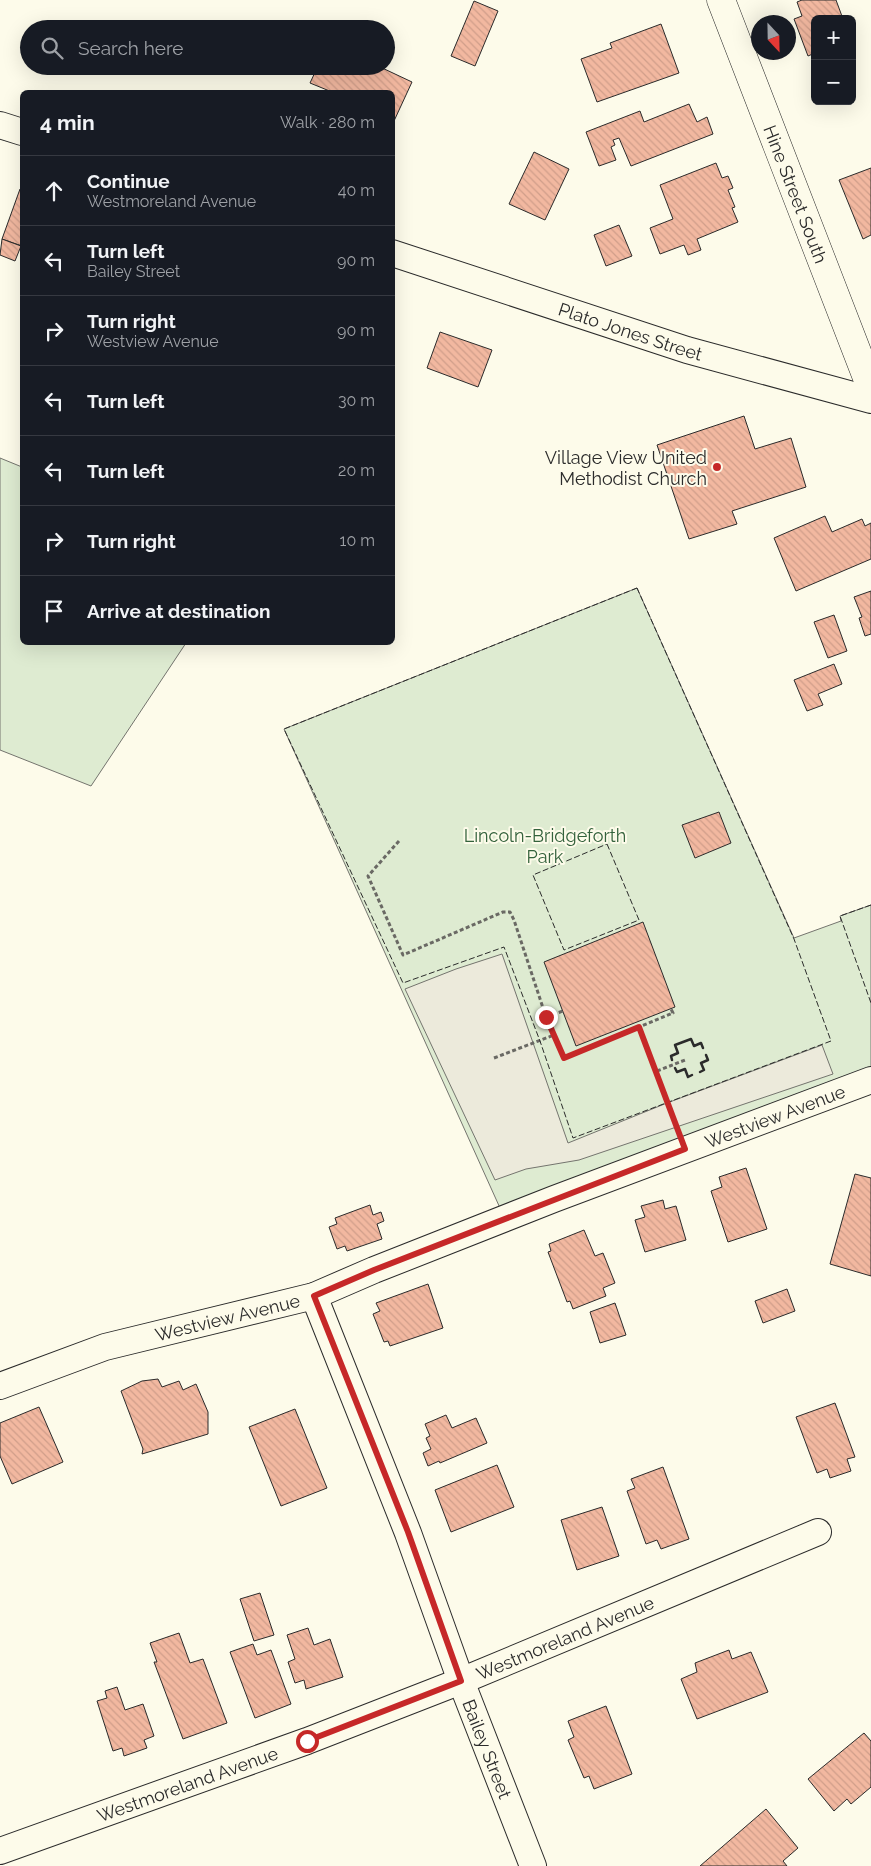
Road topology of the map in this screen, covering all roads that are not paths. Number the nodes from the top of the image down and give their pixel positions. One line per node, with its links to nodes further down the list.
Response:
1 (721, 0): 5 (street, Hine Street South)
2 (0, 125): 3 (street)
3 (20, 131)
4 (395, 254): 7 (street, Plato Jones Street)
5 (864, 351): 6 (street, Hine Street South)
6 (871, 388)
7 (871, 400)
8 (871, 1080): 9 (street, Westview Avenue)
9 (314, 1296): 10 (street, Westview Avenue); 12 (street, Bailey Street)
10 (4, 1381)
11 (818, 1532): 12 (street, Westmoreland Avenue)
12 (461, 1681): 13 (street, Westmoreland Avenue); 14 (street, Bailey Street)
13 (0, 1852)
14 (533, 1866)

